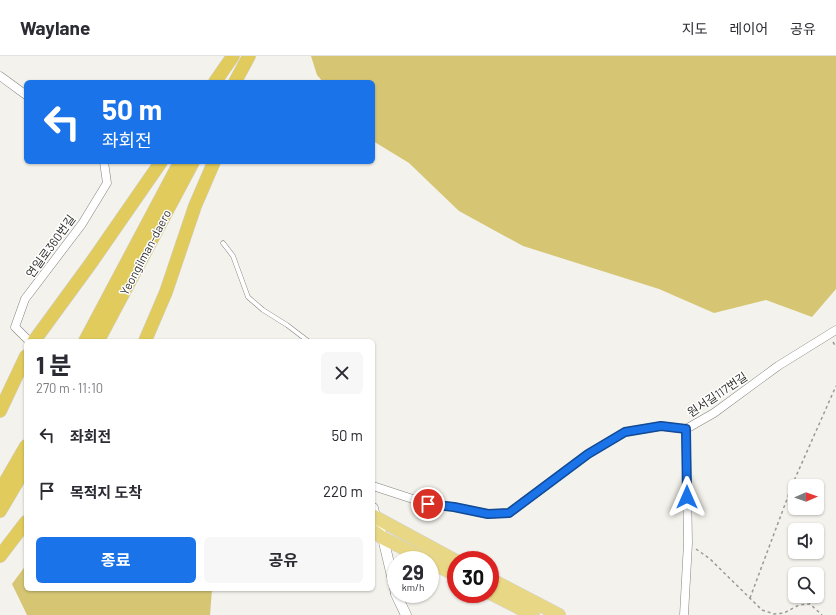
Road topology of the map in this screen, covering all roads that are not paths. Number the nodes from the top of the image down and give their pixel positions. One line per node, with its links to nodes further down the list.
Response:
1 (234, 56): 4 (highway); 5 (highway)
2 (249, 56): 6 (highway); 7 (highway)
3 (0, 76): 8 (street)
4 (216, 80)
5 (222, 80)
6 (236, 80)
7 (242, 80)
8 (24, 94)
9 (104, 164): 16 (street, 연일로360번길)
10 (160, 164): 17 (highway)
11 (179, 164): 18 (highway, Yeongilman-daero)
12 (192, 164): 19 (highway, Yeongilman-daero)
13 (213, 164): 20 (highway)
14 (223, 243): 21 (lane)
15 (836, 330): 24 (street, 원서길117번길)
16 (27, 339)
17 (35, 339)
18 (86, 339)
19 (99, 339)
20 (146, 339)
21 (305, 339)
22 (24, 360): 23 (highway)
23 (0, 411)
24 (686, 429): 27 (street); 44 (street, 원서길117번길)
25 (24, 449): 28 (highway)
26 (24, 470): 29 (highway)
27 (375, 487)
28 (0, 491)
29 (0, 511)
30 (375, 515): 36 (main road)
31 (375, 519): 33 (street)
32 (24, 525): 35 (highway)
33 (378, 534): 34 (main road); 37 (street)
34 (410, 551)
35 (0, 556)
36 (447, 556)
37 (387, 564)
38 (499, 584): 43 (main road)
39 (499, 598): 42 (main road)
40 (400, 603): 41 (street)
41 (406, 615)
42 (534, 615)
43 (559, 615)
44 (684, 615)

